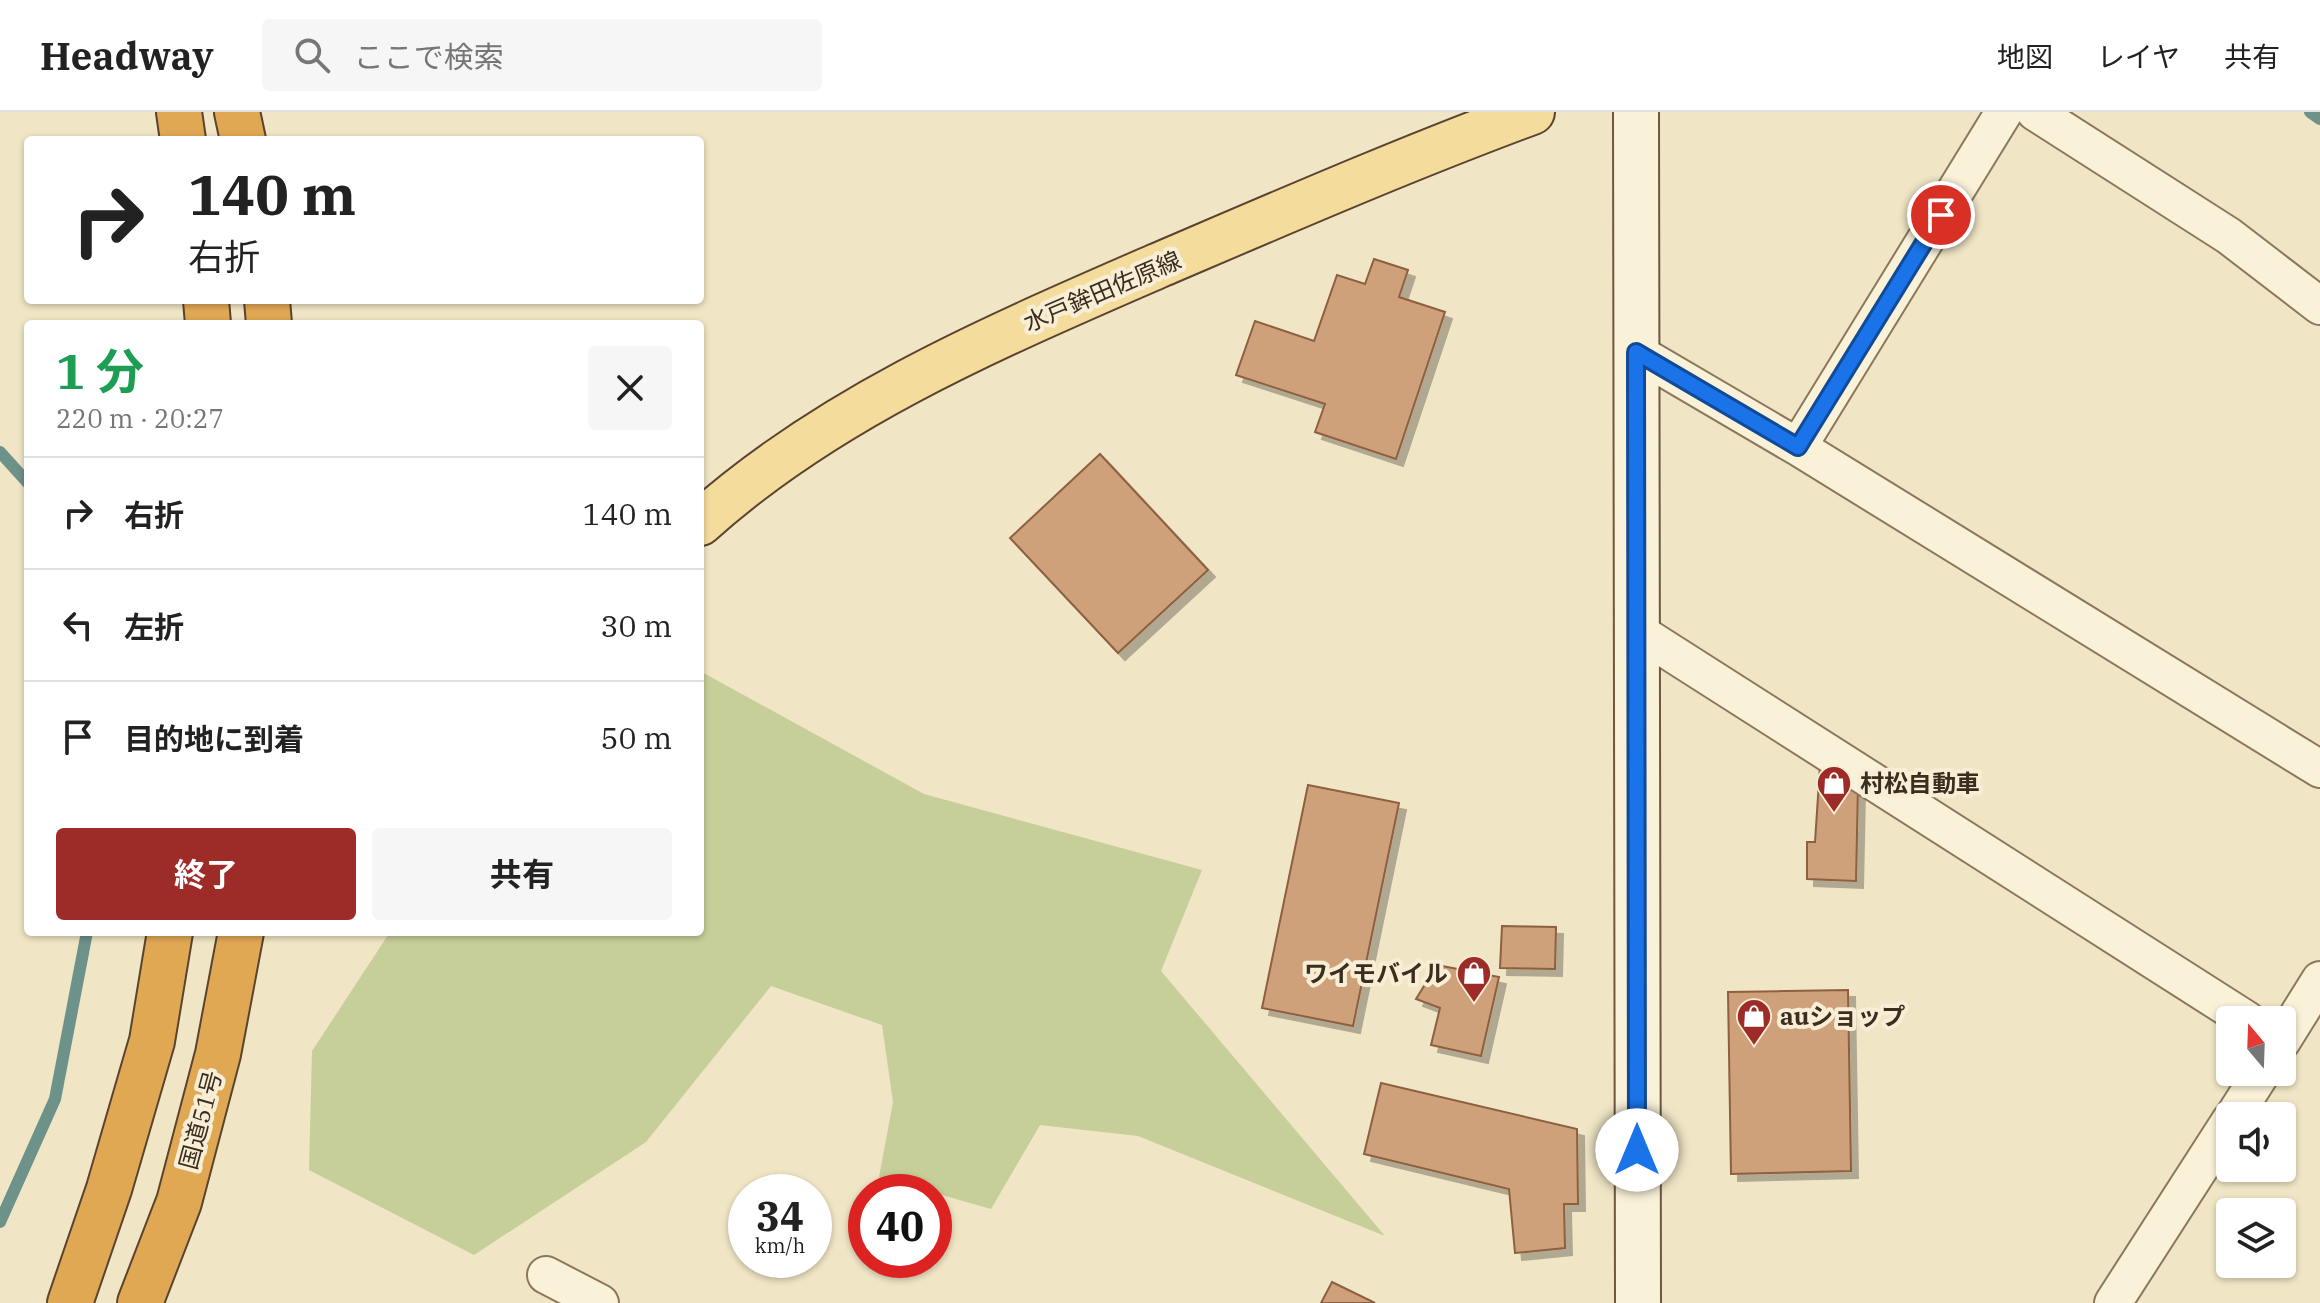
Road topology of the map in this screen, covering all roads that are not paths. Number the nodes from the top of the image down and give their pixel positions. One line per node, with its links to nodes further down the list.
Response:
1 (179, 112): 7 (highway)
2 (237, 112): 8 (highway)
3 (1532, 112): 12 (main road, 水戸鉾田佐原線)
4 (1636, 112): 10 (street)
5 (2004, 112): 11 (street)
6 (2035, 112): 9 (street)
7 (182, 136)
8 (242, 136)
9 (2320, 306)
10 (1636, 352): 11 (street); 13 (street)
11 (1798, 447): 14 (street)
12 (704, 519)
13 (1634, 629): 18 (street); 27 (street)
14 (2320, 769)
15 (169, 936): 21 (highway)
16 (240, 936): 25 (highway, 国道51号)
17 (2320, 980): 19 (street)
18 (2225, 1006)
19 (2296, 1019)
20 (2216, 1143): 28 (street)
21 (109, 1189): 23 (highway); 24 (highway)
22 (546, 1275): 26 (street)
23 (49, 1303)
24 (70, 1303)
25 (140, 1303)
26 (600, 1303)
27 (1638, 1303)
28 (2113, 1303)

